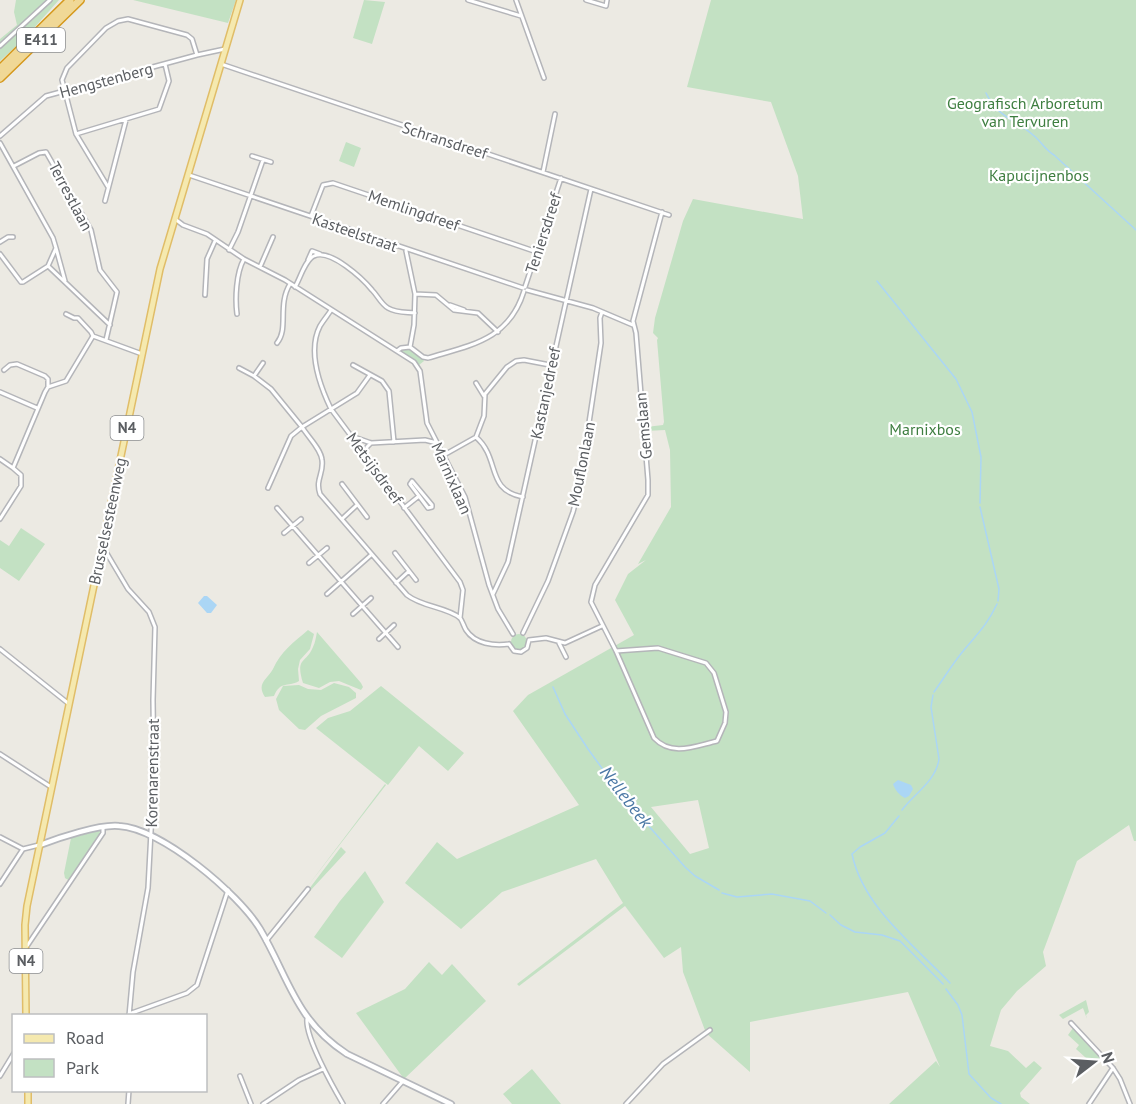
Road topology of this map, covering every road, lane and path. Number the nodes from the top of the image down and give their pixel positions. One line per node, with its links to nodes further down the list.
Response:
1 (50, 0): 10 (street)
2 (70, 0): 15 (highway, E411)
3 (80, 0): 16 (highway, E411)
4 (240, 0): 11 (main road, Brusselsesteenweg / N4)
5 (468, 0): 9 (street)
6 (516, 0): 9 (street)
7 (586, 0): 8 (street)
8 (607, 0)
9 (522, 16): 17 (street)
10 (0, 46)
11 (225, 49): 12 (street, Hengstenberg); 14 (main road, Brusselsesteenweg / N4)
12 (197, 55): 13 (street, Hengstenberg); 18 (street)
13 (165, 64): 18 (street, Hengstenberg); 20 (street)
14 (221, 64): 28 (street, Schransdreef); 29 (main road, Brusselsesteenweg / N4)
15 (0, 69)
16 (0, 78)
17 (544, 78)
18 (64, 91): 21 (street); 22 (street, Hengstenberg)
19 (555, 114): 28 (street)
20 (126, 120): 21 (street); 30 (street)
21 (76, 134): 32 (street)
22 (0, 136)
23 (0, 143): 27 (street)
24 (252, 156): 25 (street)
25 (263, 160): 26 (street); 35 (street)
26 (271, 162)
27 (14, 166): 45 (street); 65 (street, Terrestlaan)
28 (543, 172): 31 (street, Schransdreef)
29 (188, 175): 35 (street, Kasteelstraat); 40 (main road, Brusselsesteenweg / N4)
30 (111, 178): 32 (street); 33 (street)
31 (561, 178): 34 (street, Schransdreef); 48 (street, Teniersdreef)
32 (103, 180): 33 (street)
33 (108, 187): 36 (street)
34 (591, 189): 37 (street, Schransdreef); 59 (street, Kastanjedreef)
35 (250, 196): 39 (street, Kasteelstraat); 46 (street)
36 (105, 201)
37 (662, 212): 38 (street, Schransdreef); 66 (street, Gemslaan)
38 (669, 214)
39 (311, 216): 47 (street, Kasteelstraat); 48 (street, Memlingdreef)
40 (174, 222): 43 (street, Marnixlaan); 73 (main road, Brusselsesteenweg / N4)
41 (13, 237): 44 (street)
42 (273, 237): 52 (street)
43 (215, 241): 46 (street, Marnixlaan); 58 (street)
44 (0, 242)
45 (56, 248): 51 (street); 53 (street)
46 (229, 250): 50 (street, Marnixlaan)
47 (406, 250): 56 (street, Kasteelstraat); 57 (street)
48 (537, 252): 56 (street, Teniersdreef)
49 (0, 254): 51 (street)
50 (244, 260): 52 (street, Marnixlaan); 64 (street)
51 (48, 266): 53 (street)
52 (260, 267): 54 (street, Marnixlaan)
53 (65, 283): 65 (street)
54 (290, 284): 55 (street, Marnixlaan); 70 (street)
55 (295, 287): 60 (street, Marnixlaan); 62 (street)
56 (525, 289): 59 (street, Kasteelstraat); 67 (street, Teniersdreef)
57 (415, 294): 62 (street); 67 (street)
58 (205, 296)
59 (566, 302): 61 (street, Kasteelstraat); 76 (street, Kastanjedreef)
60 (331, 310): 72 (street, Marnixlaan); 86 (street, Metsijsdreef)
61 (602, 312): 66 (street, Kasteelstraat); 131 (street, Mouflonlaan)
62 (415, 313): 71 (street)
63 (66, 314): 68 (street)
64 (237, 314)
65 (110, 325): 69 (street, Terrestlaan)
66 (634, 326): 129 (street, Gemslaan)
67 (498, 332): 71 (street, Teniersdreef)
68 (93, 336): 69 (street); 82 (street)
69 (106, 340): 73 (street)
70 (277, 343)
71 (410, 346): 72 (street)
72 (397, 351): 88 (street, Marnixlaan)
73 (142, 354): 112 (main road, Brusselsesteenweg / N4)
74 (263, 363): 80 (street)
75 (353, 365): 79 (street)
76 (550, 365): 84 (street); 102 (street, Kastanjedreef)
77 (238, 368): 80 (street)
78 (4, 370): 82 (street)
79 (370, 375): 86 (street); 92 (street)
80 (254, 376): 87 (street)
81 (476, 383): 84 (street)
82 (48, 387): 85 (street)
83 (0, 392): 85 (street)
84 (484, 397): 90 (street)
85 (37, 409): 98 (street)
86 (331, 410): 87 (street); 89 (street, Metsijsdreef)
87 (302, 427): 100 (street); 109 (street)
88 (432, 434): 91 (street); 94 (street, Marnixlaan)
89 (352, 436): 93 (street); 95 (street, Metsijsdreef)
90 (476, 437): 96 (street); 102 (street)
91 (425, 440): 92 (street); 94 (street)
92 (394, 442): 93 (street)
93 (371, 443): 95 (street)
94 (437, 443): 96 (street, Marnixlaan)
95 (365, 454): 105 (street, Metsijsdreef)
96 (444, 455): 123 (street, Marnixlaan)
97 (0, 459): 98 (street)
98 (13, 468): 107 (street)
99 (342, 484): 103 (street)
100 (268, 488)
101 (418, 496): 101 (street); 105 (street)
102 (523, 497): 123 (street, Kastanjedreef)
103 (357, 505): 106 (street); 109 (street)
104 (277, 508): 110 (street)
105 (404, 508): 127 (street, Metsijsdreef)
106 (367, 517)
107 (0, 519)
108 (301, 519): 110 (street)
109 (342, 519): 116 (street)
110 (292, 526): 111 (street); 115 (street)
111 (284, 533)
112 (101, 546): 141 (main road, Brusselsesteenweg / N4); 146 (street, Korenarenstraat)
113 (327, 548): 115 (street)
114 (395, 553): 118 (street)
115 (318, 555): 117 (street); 120 (street)
116 (371, 555): 120 (street); 121 (street)
117 (309, 563)
118 (409, 572): 119 (street); 121 (street)
119 (416, 580)
120 (341, 581): 122 (street); 125 (street)
121 (396, 582): 127 (street)
122 (327, 594)
123 (493, 594): 132 (street, Marnixlaan)
124 (371, 598): 125 (street)
125 (362, 606): 126 (street); 130 (street)
126 (353, 614)
127 (460, 618): 136 (street)
128 (394, 625): 130 (street)
129 (602, 626): 135 (street); 139 (street, Gemslaan)
130 (386, 633): 133 (street); 137 (street)
131 (523, 633): 132 (street); 134 (street)
132 (513, 634): 136 (street)
133 (380, 639)
134 (529, 640): 135 (street); 136 (street)
135 (559, 643): 140 (street)
136 (510, 644)
137 (398, 647)
138 (0, 649): 141 (street)
139 (616, 651): 139 (street, Gemslaan)
140 (566, 657)
141 (69, 704): 143 (main road, Brusselsesteenweg / N4)
142 (0, 754): 143 (street)
143 (51, 787): 145 (main road, Brusselsesteenweg / N4)
144 (103, 827): 146 (street); 148 (street); 155 (street)
145 (42, 831): 148 (street); 149 (main road, Brusselsesteenweg / N4)
146 (150, 834): 152 (street); 157 (street, Korenarenstraat)
147 (0, 837): 150 (street)
148 (51, 841): 149 (street)
149 (40, 844): 150 (street); 155 (main road, Brusselsesteenweg / N4)
150 (23, 849): 151 (street)
151 (0, 883)
152 (228, 890): 154 (street); 158 (street)
153 (308, 890): 154 (street)
154 (266, 941): 159 (street)
155 (25, 946): 156 (main road, Brusselsesteenweg / N4)
156 (27, 1014)
157 (129, 1014)
158 (132, 1014)
159 (307, 1019): 163 (street); 167 (street)
160 (1071, 1023): 164 (street)
161 (710, 1030): 173 (street)
162 (12, 1056): 165 (street)
163 (324, 1068): 169 (street); 170 (street)
164 (1113, 1068): 174 (street); 175 (street)
165 (0, 1076)
166 (240, 1076): 168 (street)
167 (403, 1082): 171 (street); 172 (street)
168 (251, 1104)
169 (263, 1104)
170 (341, 1104)
171 (383, 1104)
172 (451, 1104)
173 (626, 1104)
174 (1089, 1104)
175 (1130, 1104)

